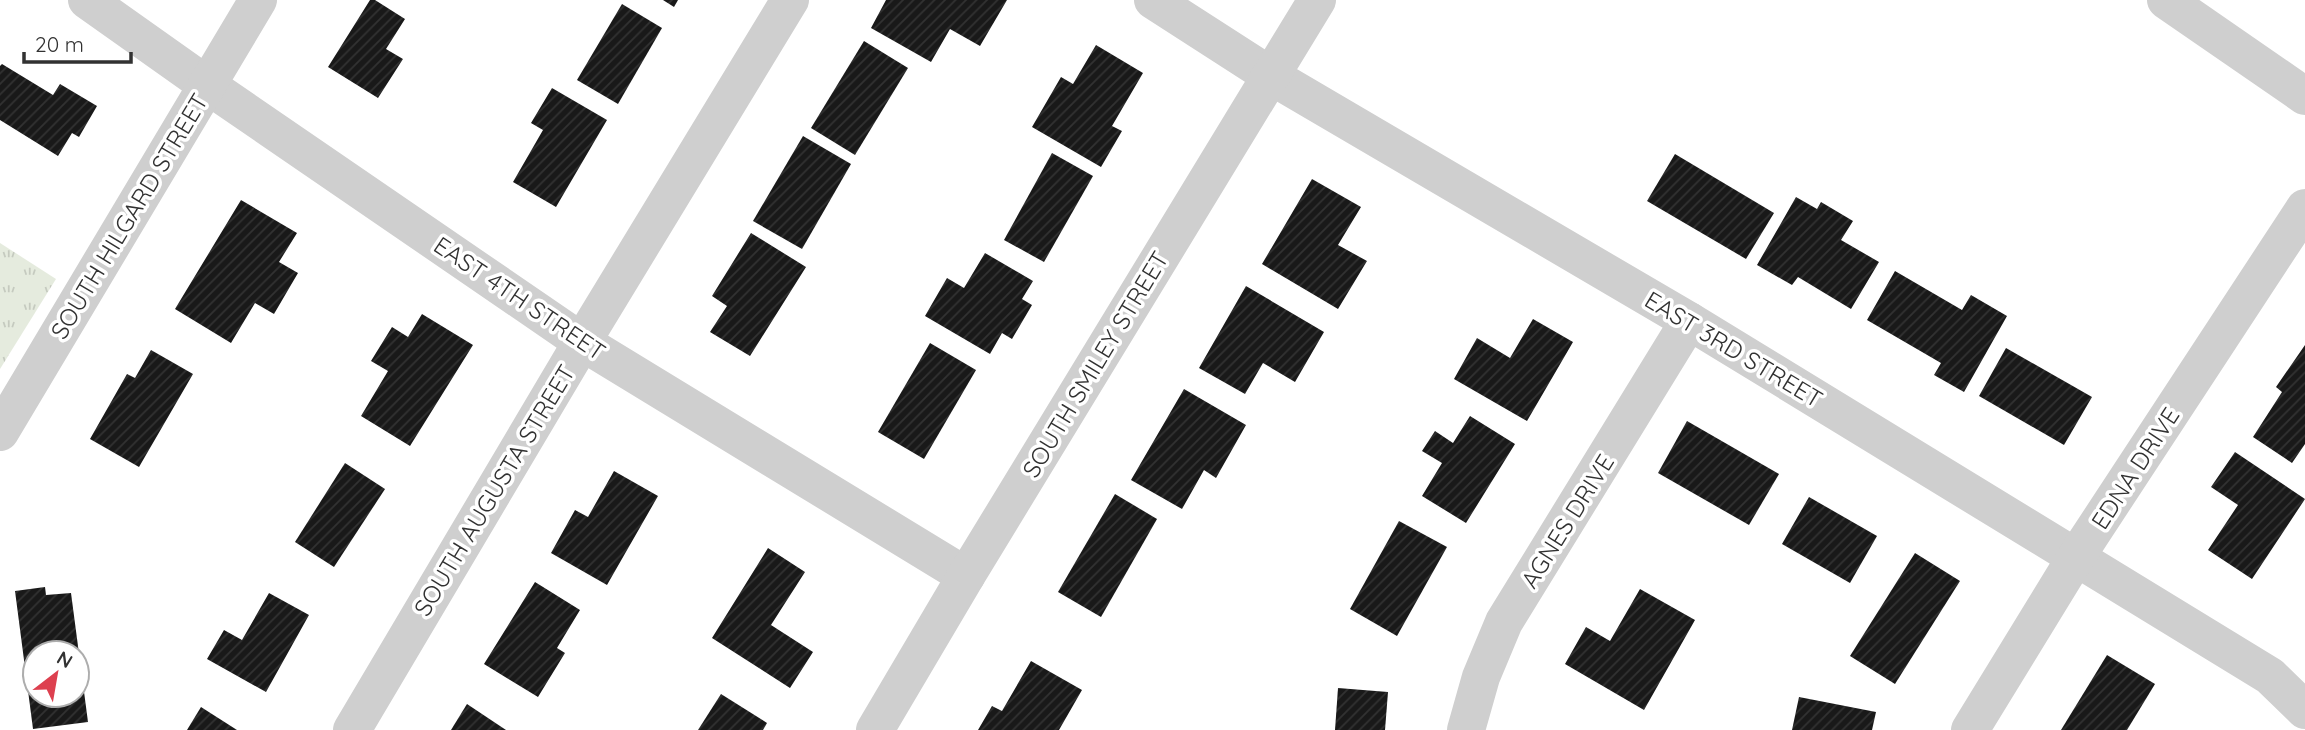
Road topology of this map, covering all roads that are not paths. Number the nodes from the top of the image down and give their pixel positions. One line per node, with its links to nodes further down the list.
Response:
1 (87, 0): 8 (street, EAST 4TH STREET)
2 (258, 0): 8 (street, SOUTH HILGARD STREET)
3 (790, 0): 12 (street, SOUTH AUGUSTA STREET)
4 (1153, 0): 7 (street, EAST 3RD STREET)
5 (1317, 0): 7 (street, SOUTH SMILEY STREET)
6 (2166, 0): 9 (street)
7 (1271, 76): 11 (street, EAST 3RD STREET); 15 (street, SOUTH SMILEY STREET)
8 (207, 85): 12 (street, EAST 4TH STREET); 13 (street, SOUTH HILGARD STREET)
9 (2305, 96)
10 (2305, 208): 14 (street, EDNA DRIVE)
11 (1689, 321): 14 (street, EAST 3RD STREET); 19 (street, AGNES DRIVE)
12 (582, 342): 15 (street, EAST 4TH STREET); 17 (street, SOUTH AUGUSTA STREET)
13 (0, 432)
14 (2076, 557): 16 (street, EAST 3RD STREET); 20 (street, EDNA DRIVE)
15 (966, 576): 18 (street, SOUTH SMILEY STREET)
16 (2305, 710)
17 (352, 730)
18 (875, 730)
19 (1466, 730)
20 (1970, 730)

